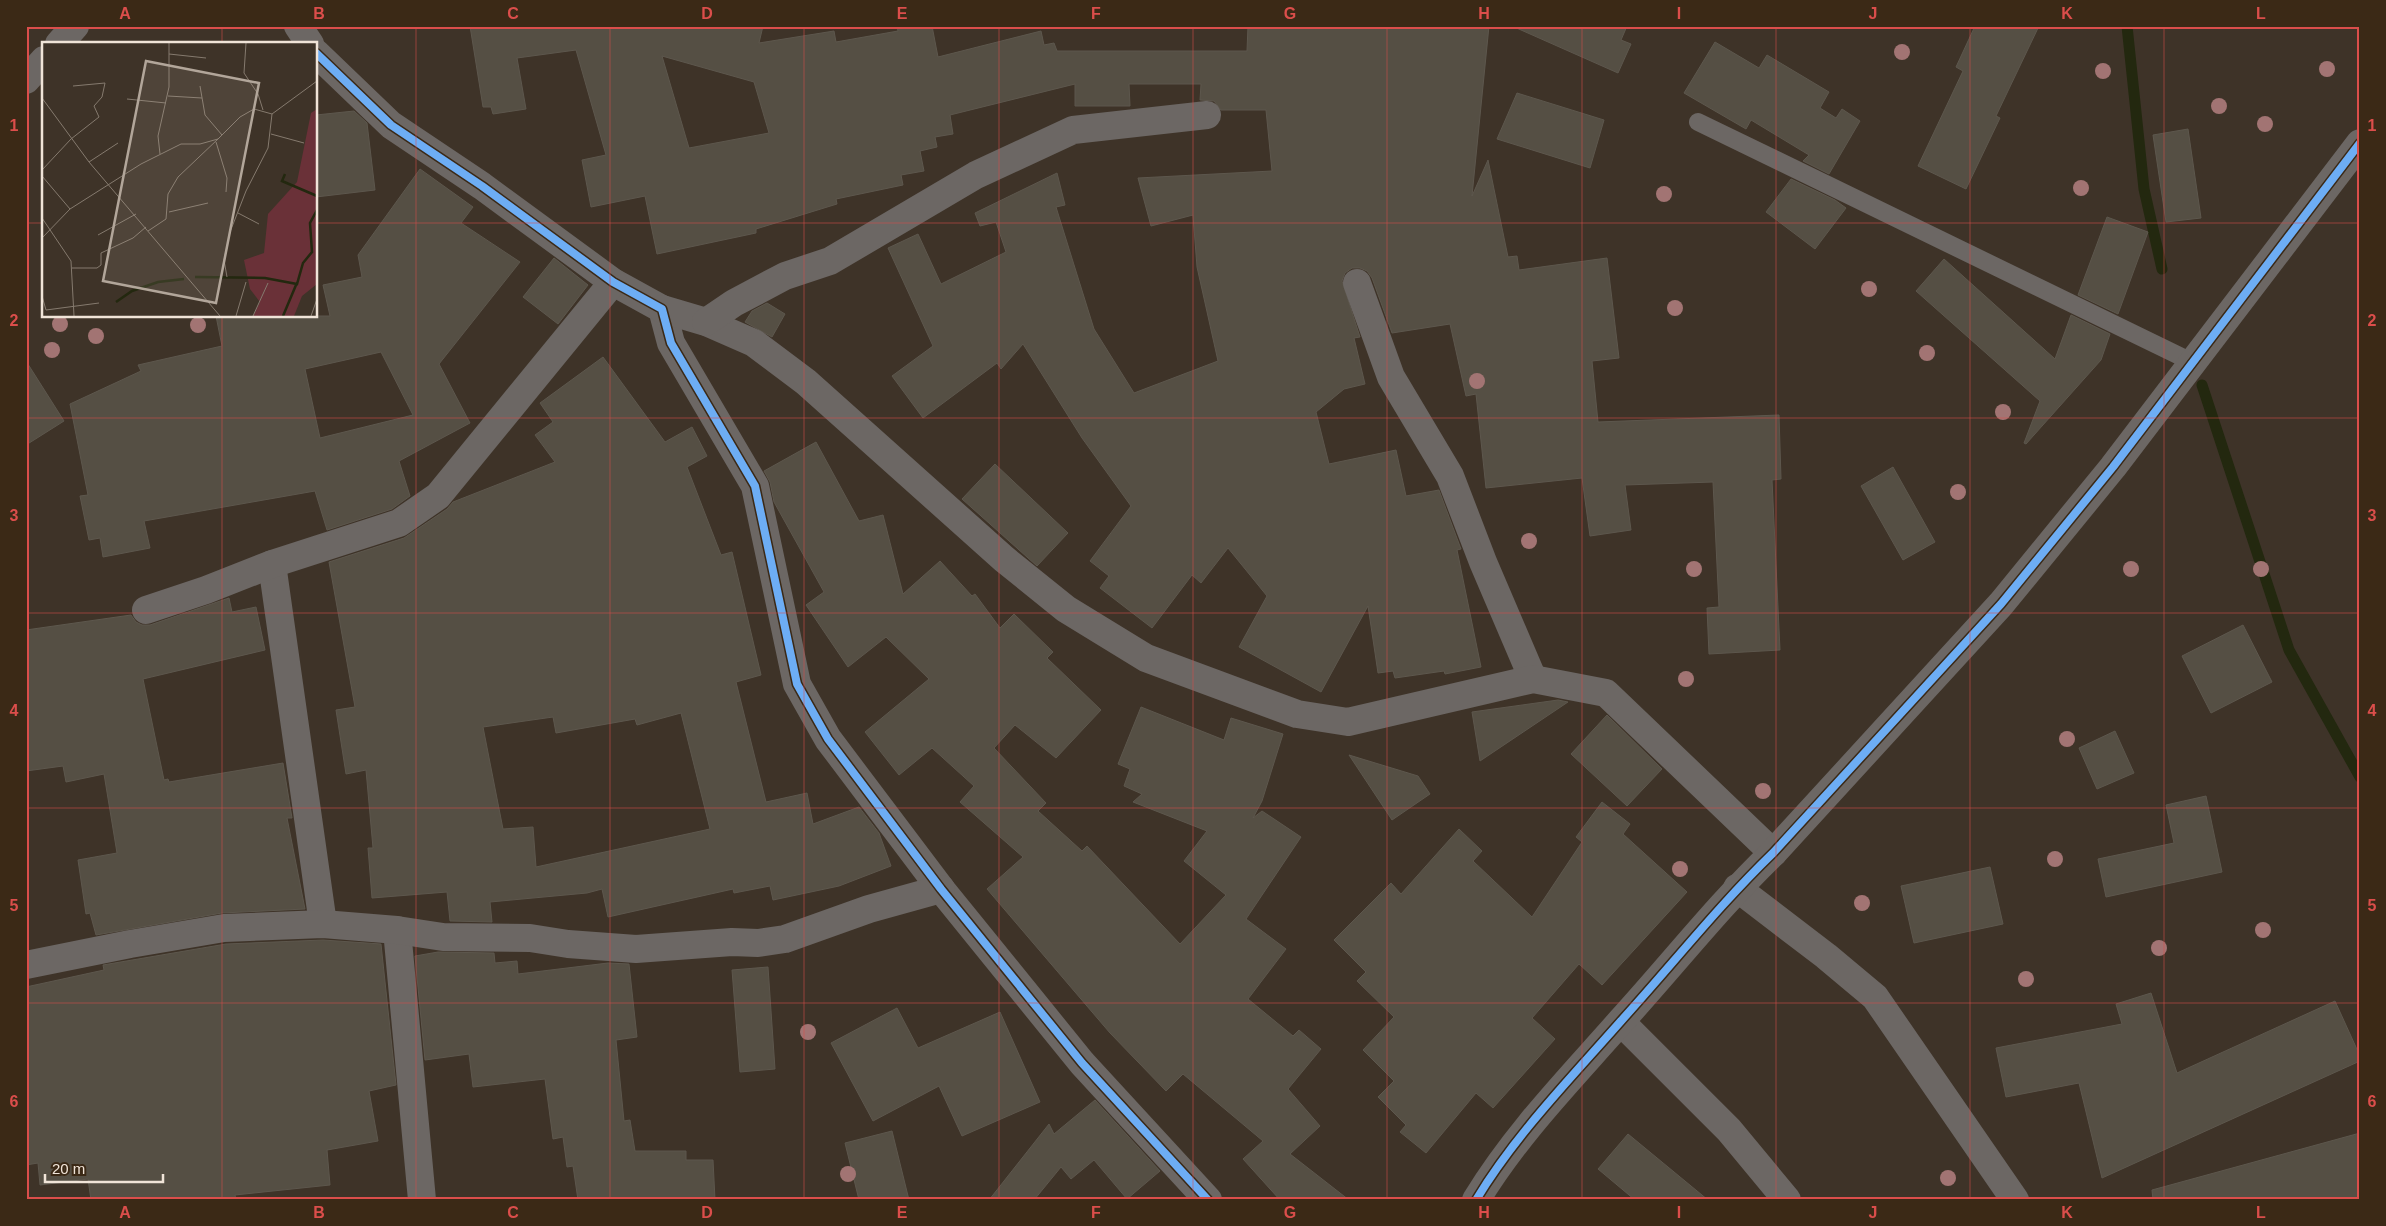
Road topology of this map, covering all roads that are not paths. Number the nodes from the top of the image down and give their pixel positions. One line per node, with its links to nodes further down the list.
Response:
1 (75, 26): 3 (street)
2 (298, 26): 4 (street)
3 (61, 42)
4 (309, 42)
5 (318, 55): 11 (street)
6 (42, 62): 7 (street)
7 (26, 80)
8 (1207, 115): 14 (street)
9 (1698, 122): 15 (lane)
10 (2360, 144): 15 (street)
11 (613, 282): 13 (street); 16 (street)
12 (1357, 283): 18 (street)
13 (662, 309): 14 (street); 21 (street)
14 (706, 322): 18 (street)
15 (2192, 362): 19 (street)
16 (272, 564): 17 (street); 22 (street)
17 (146, 610)
18 (1534, 678): 19 (street)
19 (1774, 853): 20 (street)
20 (1737, 888): 25 (street); 30 (street)
21 (941, 889): 23 (street); 27 (street)
22 (323, 924): 23 (street); 24 (street)
23 (397, 930): 26 (street)
24 (26, 965)
25 (1621, 1022): 28 (street); 29 (street)
26 (422, 1200)
27 (1208, 1200)
28 (1476, 1200)
29 (1787, 1200)
30 (2015, 1200)

